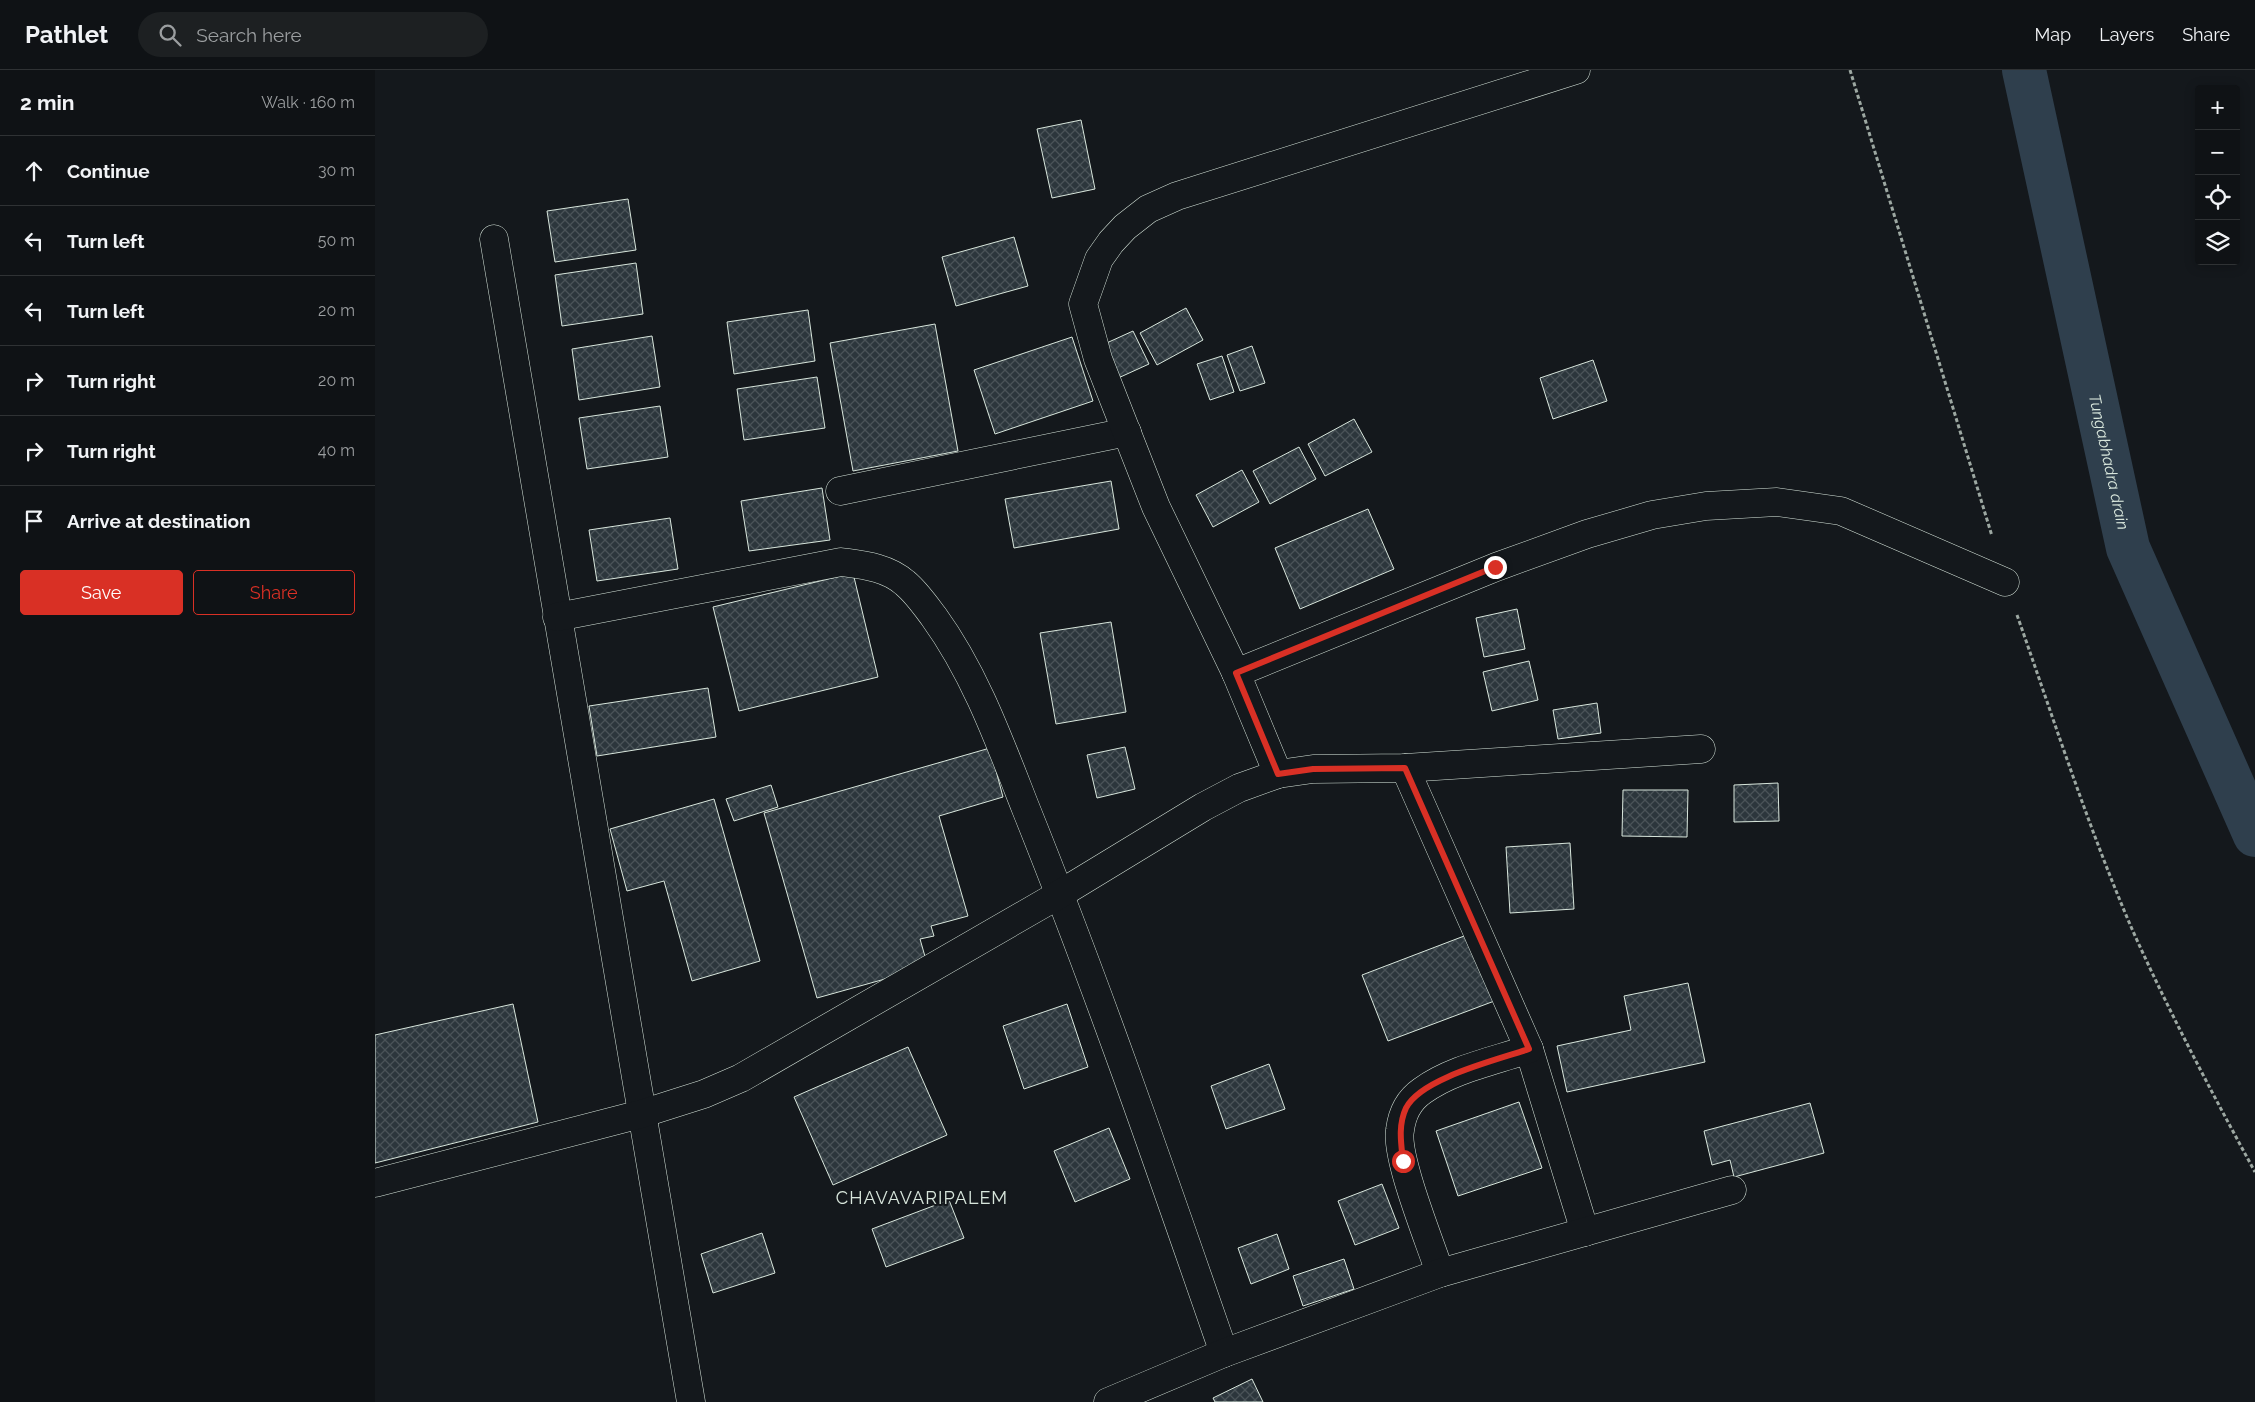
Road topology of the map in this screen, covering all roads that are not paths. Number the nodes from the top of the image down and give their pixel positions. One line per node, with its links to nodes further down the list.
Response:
1 (1576, 70): 3 (street)
2 (494, 239): 6 (street)
3 (1127, 432): 4 (street); 7 (street)
4 (840, 490)
5 (2005, 582): 7 (street)
6 (557, 617): 11 (street); 13 (street)
7 (1236, 673): 10 (street)
8 (1701, 749): 9 (street)
9 (1405, 768): 10 (street); 12 (street)
10 (1278, 774): 11 (street)
11 (1060, 894): 13 (street); 18 (street)
12 (1529, 1049): 16 (street); 17 (street)
13 (641, 1114): 14 (street); 19 (street)
14 (375, 1184)
15 (1732, 1190): 16 (street)
16 (1585, 1232): 17 (street)
17 (1440, 1273): 18 (street)
18 (1224, 1353): 20 (street)
19 (691, 1402)
20 (1108, 1402)

